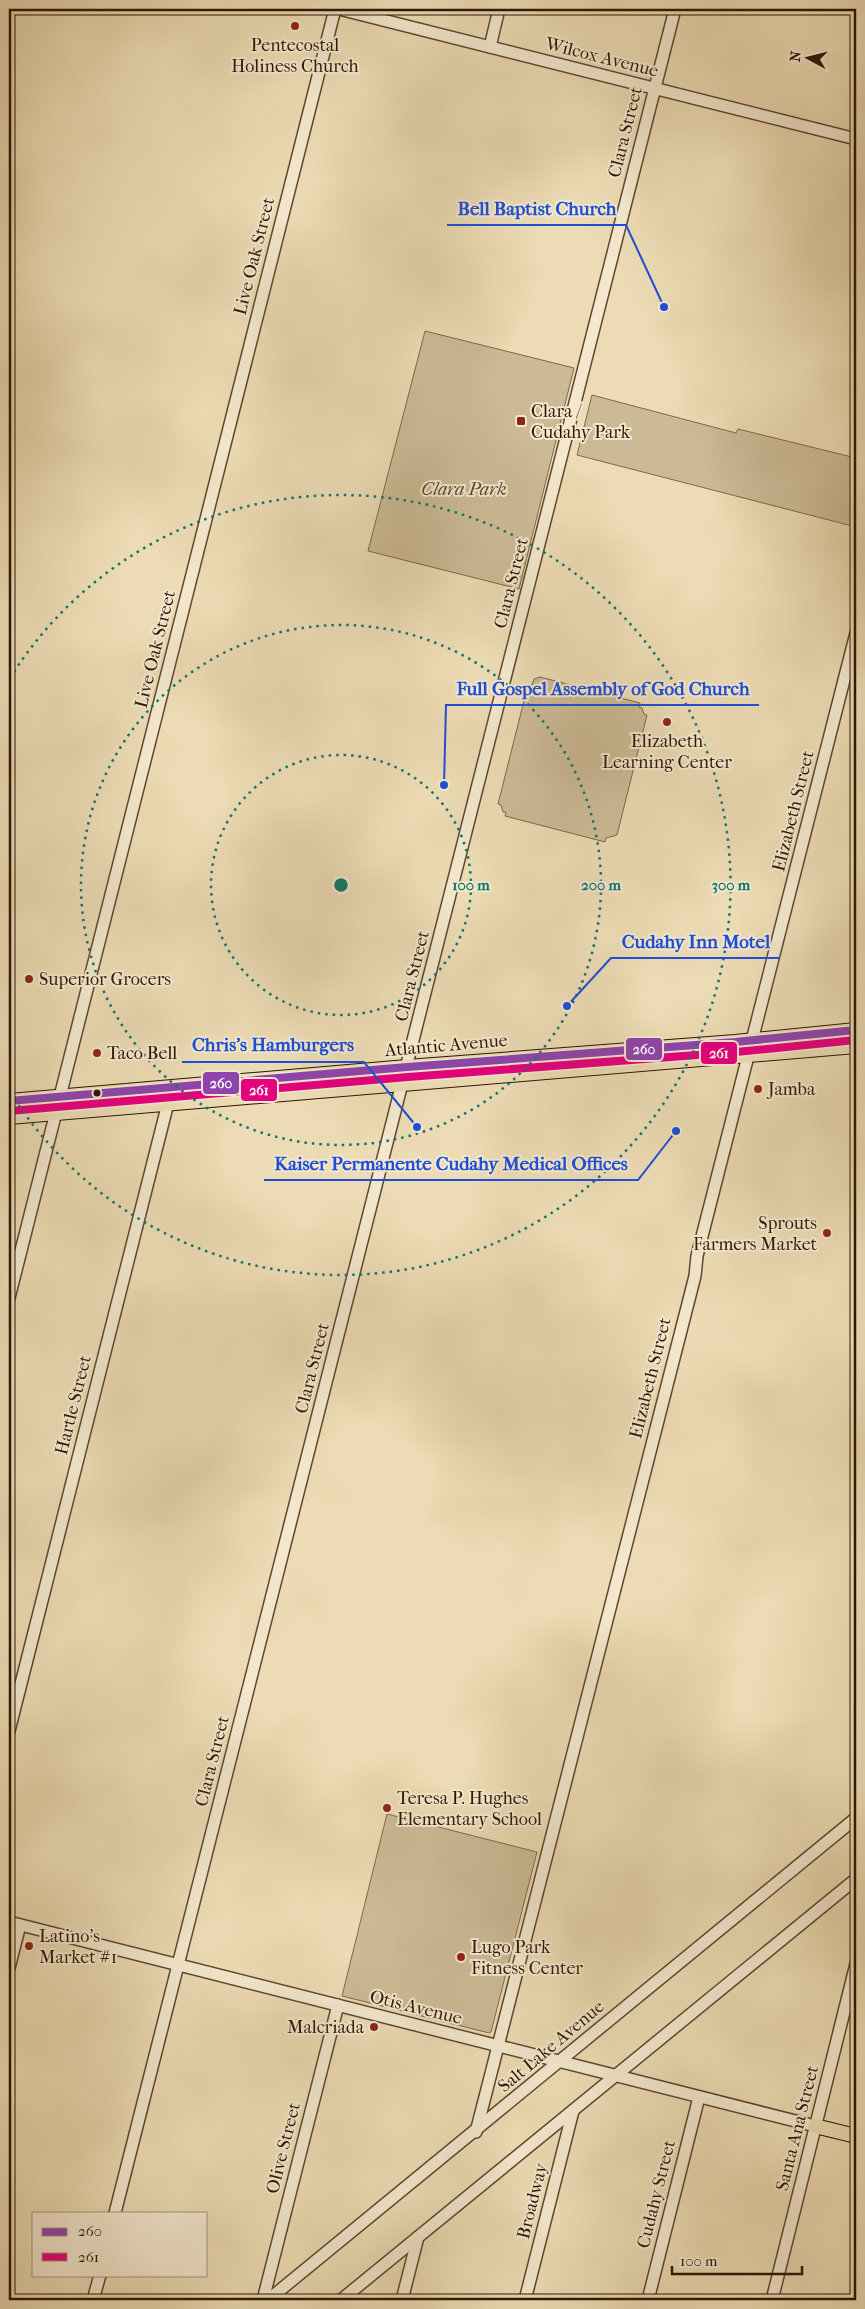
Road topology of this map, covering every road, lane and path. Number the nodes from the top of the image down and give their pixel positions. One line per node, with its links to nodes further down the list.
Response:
1 (337, 9): 4 (street, Wilcox Avenue); 15 (street, Live Oak Street)
2 (499, 9): 4 (street)
3 (674, 9): 5 (street, Clara Street)
4 (490, 47): 5 (street, Wilcox Avenue)
5 (654, 88): 6 (street, Wilcox Avenue); 12 (street, Clara Street)
6 (856, 139)
7 (856, 632): 9 (street, Elizabeth Street)
8 (856, 1030): 9 (main road, Atlantic Avenue)
9 (753, 1040): 11 (street, Elizabeth Street); 12 (main road, Atlantic Avenue)
10 (856, 1046): 11 (main road, Atlantic Avenue)
11 (748, 1055): 13 (main road, Atlantic Avenue); 29 (street, Elizabeth Street)
12 (407, 1067): 13 (street, Clara Street); 14 (main road, Atlantic Avenue)
13 (402, 1084): 17 (main road, Atlantic Avenue); 26 (street, Clara Street)
14 (167, 1088): 15 (main road, Atlantic Avenue); 17 (street, Hartle Street)
15 (59, 1097): 16 (main road, Atlantic Avenue); 18 (street, Live Oak Street)
16 (9, 1101)
17 (168, 1103): 18 (main road, Atlantic Avenue); 21 (street, Hartle Street)
18 (56, 1112): 19 (main road, Atlantic Avenue); 20 (street, Live Oak Street)
19 (9, 1117)
20 (9, 1298)
21 (9, 1731)
22 (856, 1818): 30 (street, Salt Lake Avenue)
23 (856, 1878): 31 (street)
24 (14, 1923): 26 (street, Otis Avenue); 27 (street)
25 (856, 1964): 34 (street, Santa Ana Street)
26 (178, 1965): 28 (street, Otis Avenue); 37 (street, Clara Street)
27 (9, 1968)
28 (338, 2005): 29 (street, Otis Avenue); 41 (street, Olive Street)
29 (498, 2046): 30 (street, Otis Avenue); 35 (street, Elizabeth Street)
30 (559, 2061): 31 (street, Otis Avenue); 35 (street, Salt Lake Avenue)
31 (615, 2076): 32 (street, Otis Avenue); 33 (street)
32 (699, 2097): 34 (street, Otis Avenue); 46 (street, Cudahy Street)
33 (573, 2111): 38 (street); 45 (street, Broadway)
34 (815, 2126): 36 (main road); 47 (street, Santa Ana Street)
35 (476, 2132): 42 (street, Salt Lake Avenue)
36 (856, 2136)
37 (116, 2212)
38 (418, 2237): 43 (street); 44 (street)
39 (100, 2276): 40 (street)
40 (93, 2300)
41 (263, 2300)
42 (268, 2300)
43 (341, 2300)
44 (402, 2300)
45 (525, 2300)
46 (648, 2300)
47 (773, 2300)

